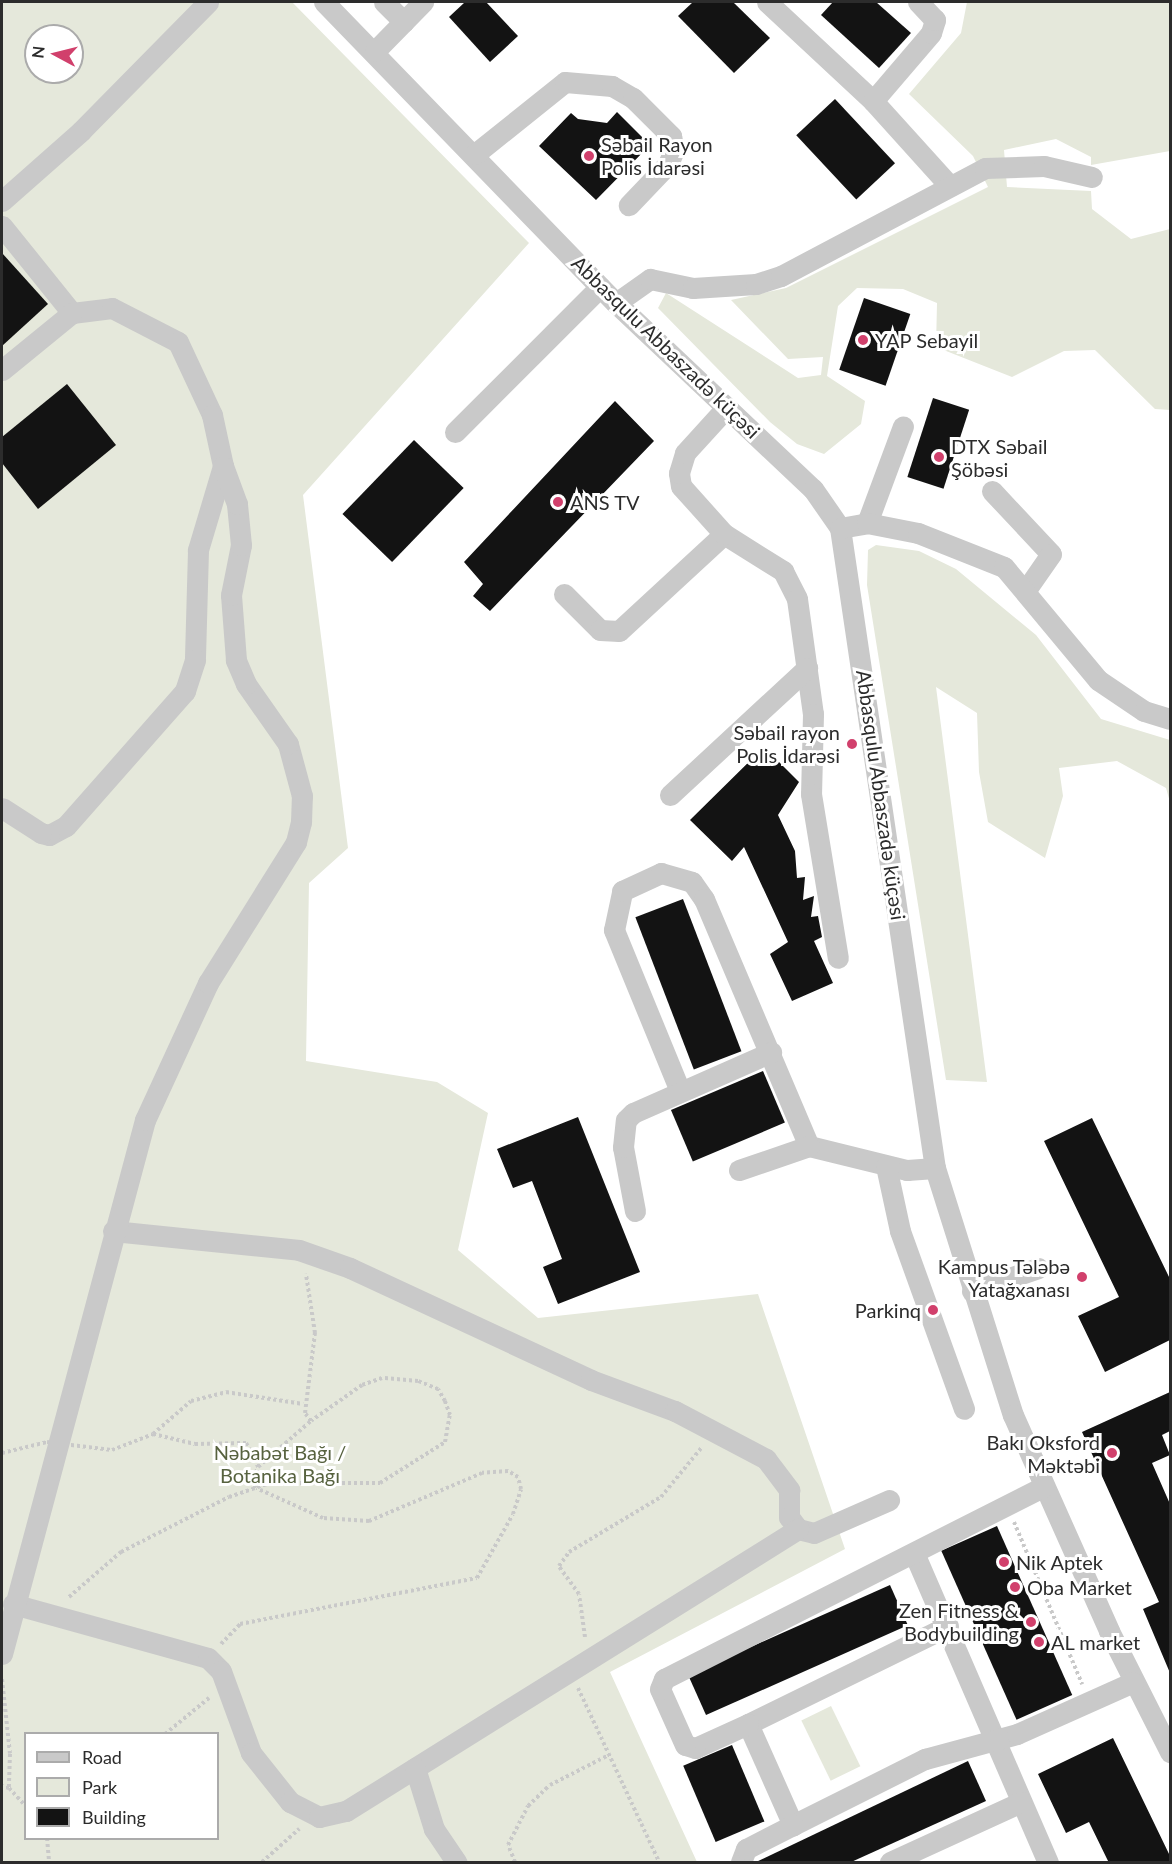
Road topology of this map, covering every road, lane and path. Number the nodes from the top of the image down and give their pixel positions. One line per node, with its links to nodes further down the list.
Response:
1 (208, 2): 13 (street)
2 (324, 2): 8 (street, Abbasqulu Abbaszadə küçəsi)
3 (384, 2): 7 (street)
4 (423, 2): 7 (street)
5 (767, 2): 9 (street)
6 (918, 2): 9 (street)
7 (404, 22): 8 (street)
8 (375, 51): 10 (street, Abbasqulu Abbaszadə küçəsi)
9 (873, 101): 12 (street)
10 (475, 154): 14 (street); 16 (street, Abbasqulu Abbaszadə küçəsi)
11 (1092, 177): 12 (street)
12 (949, 185): 17 (street)
13 (2, 201)
14 (629, 205)
15 (2, 226): 18 (street)
16 (600, 286): 17 (street, Abbasqulu Abbaszadə küçəsi); 22 (street)
17 (616, 303): 20 (street, Abbasqulu Abbaszadə küçəsi)
18 (72, 313): 19 (street); 23 (street)
19 (2, 370)
20 (726, 408): 26 (street, Abbasqulu Abbaszadə küçəsi); 27 (street)
21 (903, 426): 25 (street)
22 (455, 432)
23 (223, 466): 33 (street); 42 (street)
24 (992, 491): 28 (street)
25 (867, 523): 26 (street); 28 (street)
26 (840, 528): 39 (street, Abbasqulu Abbaszadə küçəsi)
27 (724, 534): 29 (street); 30 (street)
28 (1026, 590): 31 (street)
29 (564, 594)
30 (807, 668): 32 (street); 34 (street)
31 (1170, 719)
32 (670, 795)
33 (2, 808)
34 (838, 958)
35 (771, 1052): 36 (street); 36 (street); 37 (street)
36 (680, 1091): 41 (street)
37 (809, 1146): 38 (street); 40 (street)
38 (886, 1166): 39 (street); 47 (street)
39 (935, 1168): 45 (street, Abbasqulu Abbaszadə küçəsi)
40 (739, 1170)
41 (635, 1211)
42 (113, 1231): 43 (street); 51 (street)
43 (299, 1250): 46 (path); 49 (street)
44 (1038, 1269): 45 (street)
45 (972, 1291): 54 (street, Abbasqulu Abbaszadə küçəsi)
46 (303, 1404): 48 (path); 50 (path)
47 (964, 1409)
48 (312, 1421): 53 (path); 55 (path)
49 (713, 1431): 58 (street); 65 (path)
50 (153, 1434): 51 (path, bridge); 53 (path, bridge)
51 (55, 1444): 52 (path, bridge); 60 (street)
52 (2, 1453)
53 (258, 1467): 55 (path)
54 (1044, 1486): 57 (street); 68 (street, Abbasqulu Abbaszadə küçəsi)
55 (256, 1488): 61 (path); 64 (path)
56 (889, 1500): 58 (street)
57 (1007, 1505): 59 (street); 70 (path)
58 (798, 1529): 65 (street)
59 (914, 1553): 62 (street); 71 (street)
60 (13, 1604): 61 (street); 63 (street)
61 (50, 1616): 64 (street)
62 (948, 1626): 71 (street); 73 (street)
63 (2, 1654)
64 (208, 1658): 69 (street)
65 (592, 1658): 66 (street)
66 (570, 1671): 75 (path); 76 (street)
67 (2, 1678): 78 (path)
68 (1133, 1682): 70 (street); 74 (street, Abbasqulu Abbaszadə küçəsi)
69 (229, 1691): 72 (path); 81 (street)
70 (1089, 1702): 73 (street)
71 (748, 1724): 82 (street)
72 (167, 1732)
73 (996, 1741): 79 (street); 82 (street)
74 (1170, 1752)
75 (609, 1755): 87 (path); 88 (path)
76 (415, 1768): 81 (street); 86 (street)
77 (2, 1786): 78 (path)
78 (9, 1788): 80 (path)
79 (1021, 1803): 90 (street); 91 (street)
80 (24, 1804)
81 (315, 1815): 85 (path)
82 (793, 1825): 89 (street)
83 (47, 1840): 84 (path)
84 (49, 1863)
85 (262, 1863)
86 (456, 1863)
87 (515, 1863)
88 (660, 1863)
89 (741, 1863)
90 (890, 1863)
91 (1048, 1863)

